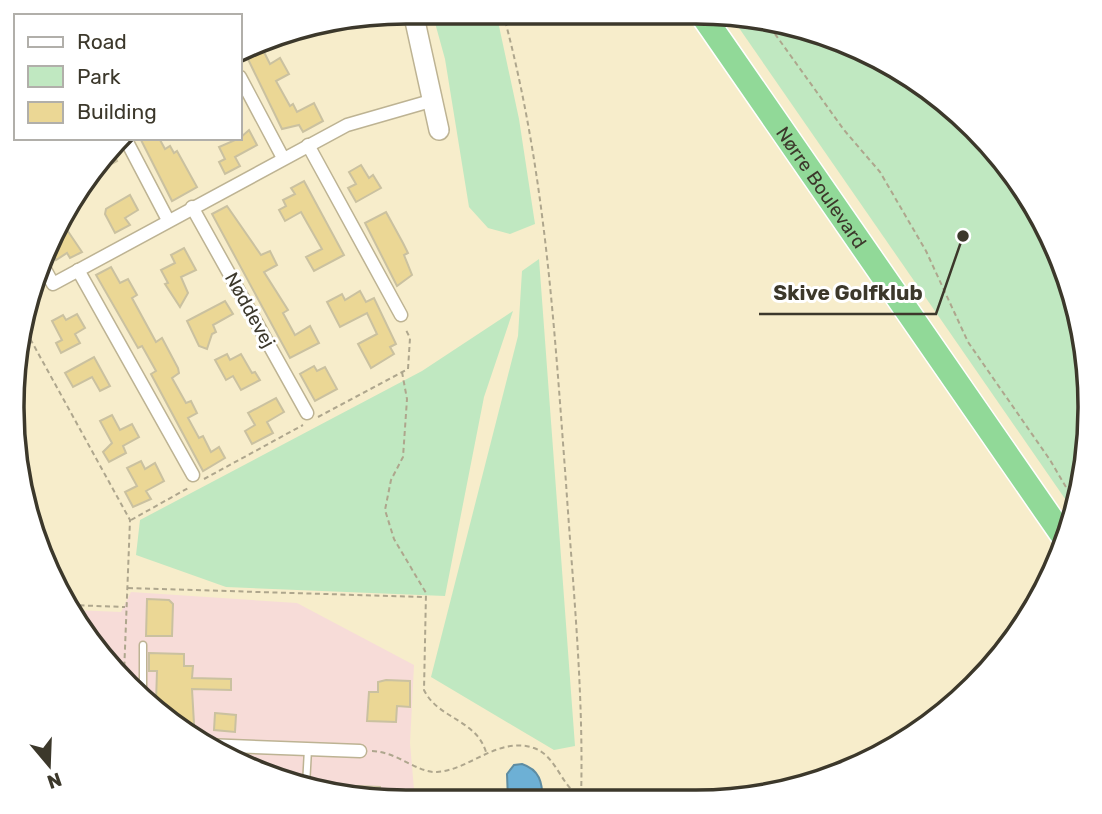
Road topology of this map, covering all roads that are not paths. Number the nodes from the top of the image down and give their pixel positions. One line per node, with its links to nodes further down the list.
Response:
1 (416, 24): 4 (street)
2 (709, 25): 16 (highway, Nørre Boulevard)
3 (242, 81): 8 (street)
4 (434, 100): 5 (street); 7 (street)
5 (439, 130)
6 (129, 145): 10 (street)
7 (307, 145): 8 (street); 13 (street)
8 (283, 158): 9 (street)
9 (192, 207): 10 (street); 14 (street, Nøddevej)
10 (169, 220): 11 (street)
11 (78, 270): 12 (street); 15 (street)
12 (48, 276)
13 (401, 315)
14 (307, 413)
15 (193, 475)
16 (1058, 528)
17 (143, 645): 18 (lane)
18 (143, 683)
19 (231, 746): 20 (street)
20 (308, 749): 21 (street); 22 (lane)
21 (360, 751)
22 (307, 776)

